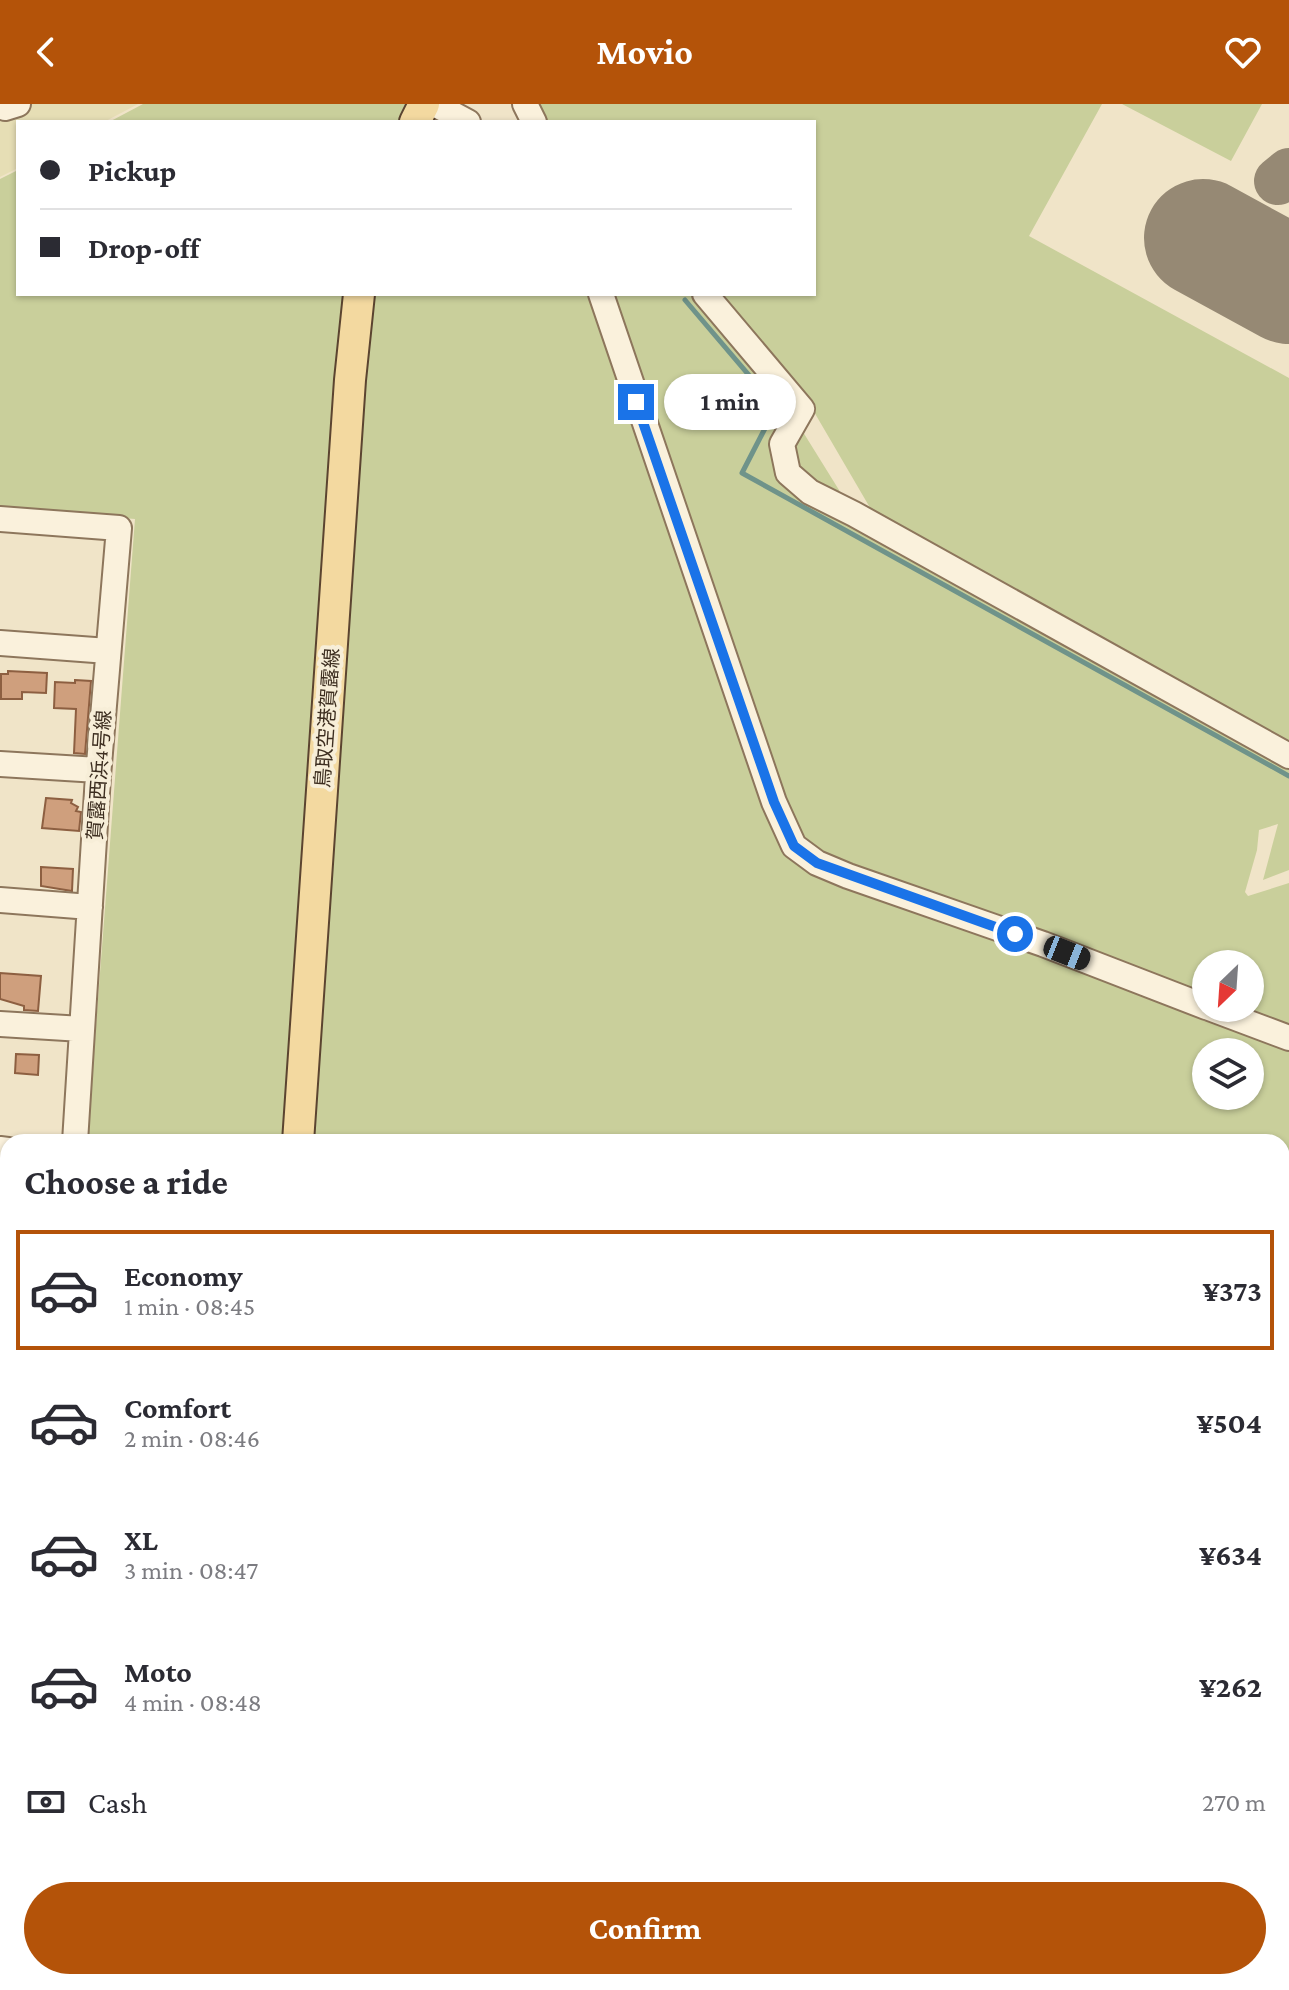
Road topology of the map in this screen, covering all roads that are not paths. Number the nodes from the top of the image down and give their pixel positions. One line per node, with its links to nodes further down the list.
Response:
1 (18, 104): 3 (street)
2 (434, 104): 4 (street)
3 (0, 105)
4 (464, 120)
5 (359, 296): 22 (main road, 鳥取空港賀露線)
6 (602, 296): 16 (street)
7 (707, 296): 11 (street)
8 (0, 519): 10 (street, 賀露西浜4号線)
9 (0, 643): 10 (street)
10 (108, 651): 13 (street, 賀露西浜4号線)
11 (1289, 756)
12 (0, 764): 13 (street)
13 (98, 770): 15 (street, 賀露西浜4号線)
14 (0, 900): 15 (street)
15 (90, 907): 19 (street, 賀露西浜4号線)
16 (1192, 1001)
17 (1247, 1022): 20 (street)
18 (0, 1024): 19 (street)
19 (82, 1029): 21 (street, 賀露西浜4号線)
20 (1289, 1038)
21 (75, 1134)
22 (299, 1134)

